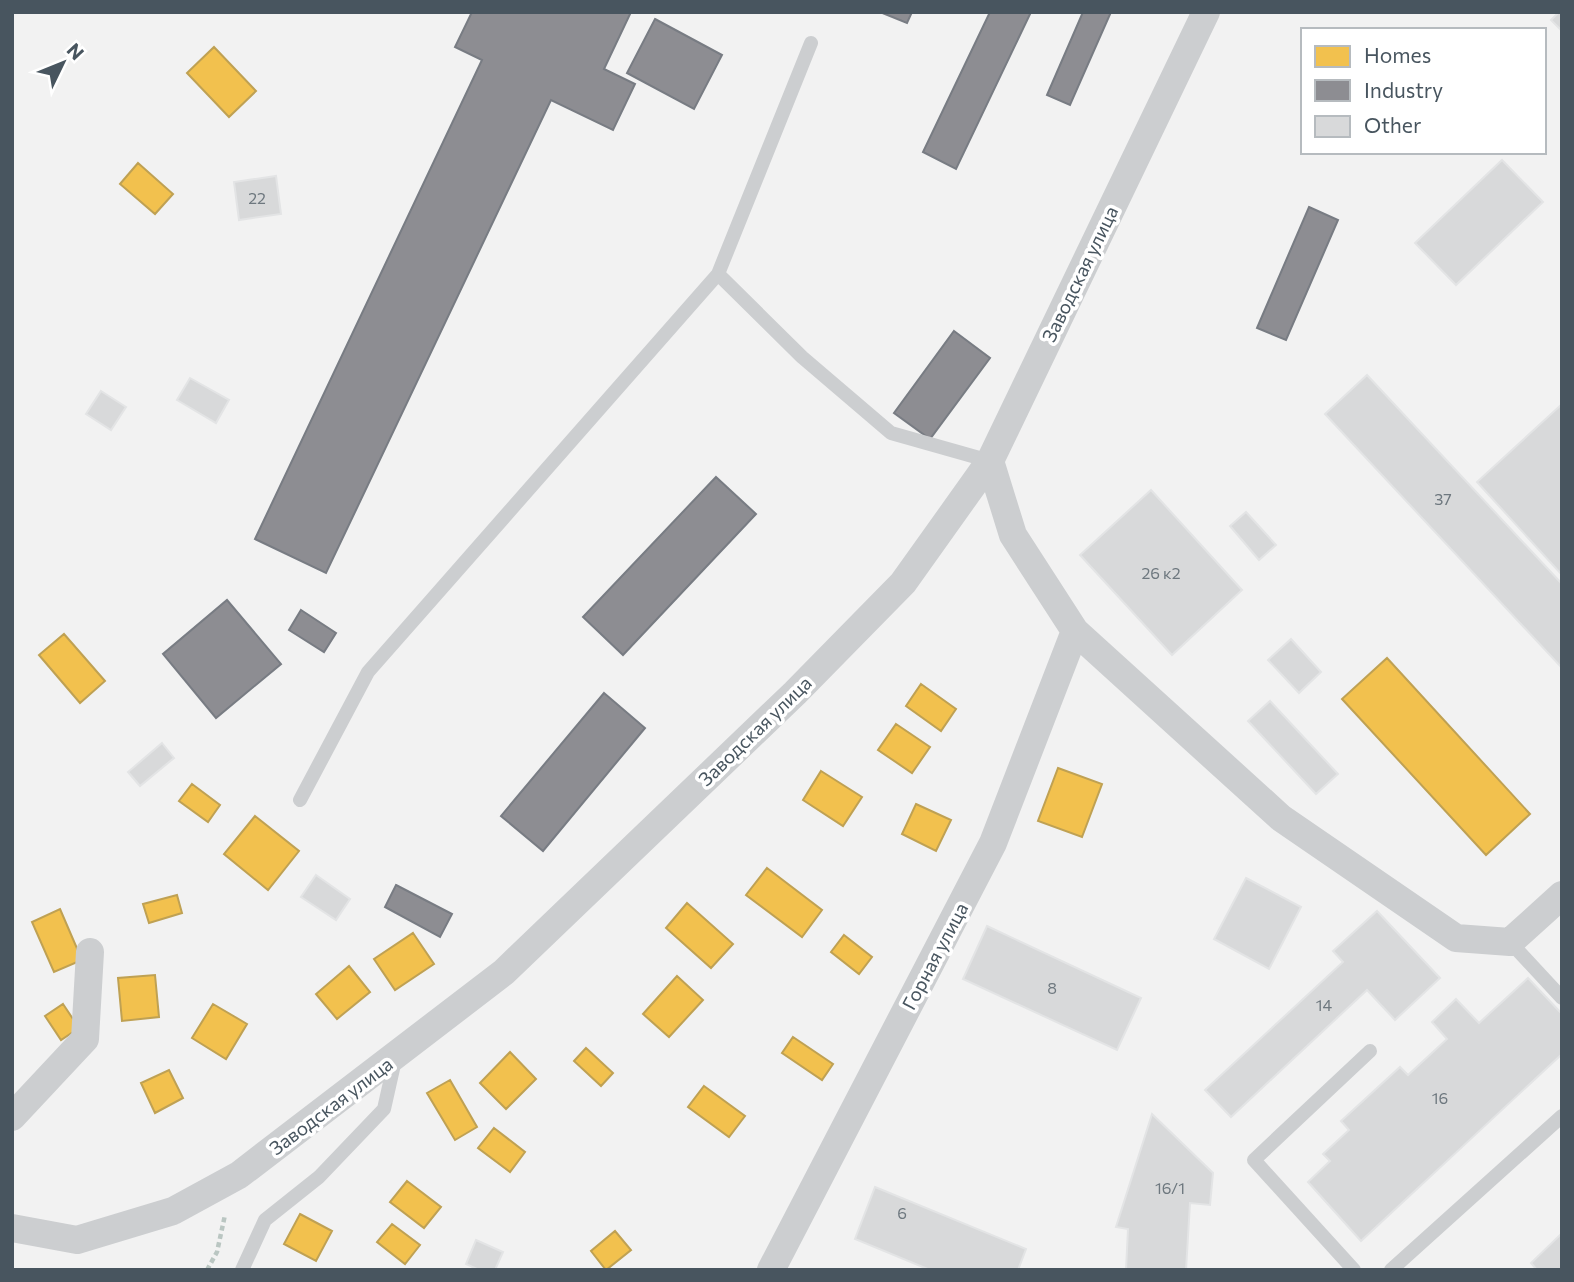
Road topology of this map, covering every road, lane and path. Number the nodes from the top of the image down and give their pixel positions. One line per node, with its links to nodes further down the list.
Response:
1 (1206, 12): 4 (street, Заводская улица)
2 (811, 43): 3 (lane)
3 (718, 274): 4 (lane); 6 (lane)
4 (990, 461): 5 (street); 12 (street, Заводская улица)
5 (1075, 631): 8 (street); 19 (street, Горная улица)
6 (300, 800)
7 (1562, 895): 8 (street)
8 (1510, 942): 10 (lane)
9 (90, 952): 14 (street)
10 (1562, 998)
11 (1370, 1051): 20 (lane)
12 (395, 1058): 15 (street, Заводская улица); 18 (lane)
13 (1562, 1116): 21 (lane)
14 (12, 1117)
15 (239, 1175): 16 (street, Заводская улица); 17 (path)
16 (12, 1228)
17 (207, 1270)
18 (242, 1270)
19 (771, 1270)
20 (1354, 1270)
21 (1391, 1270)

